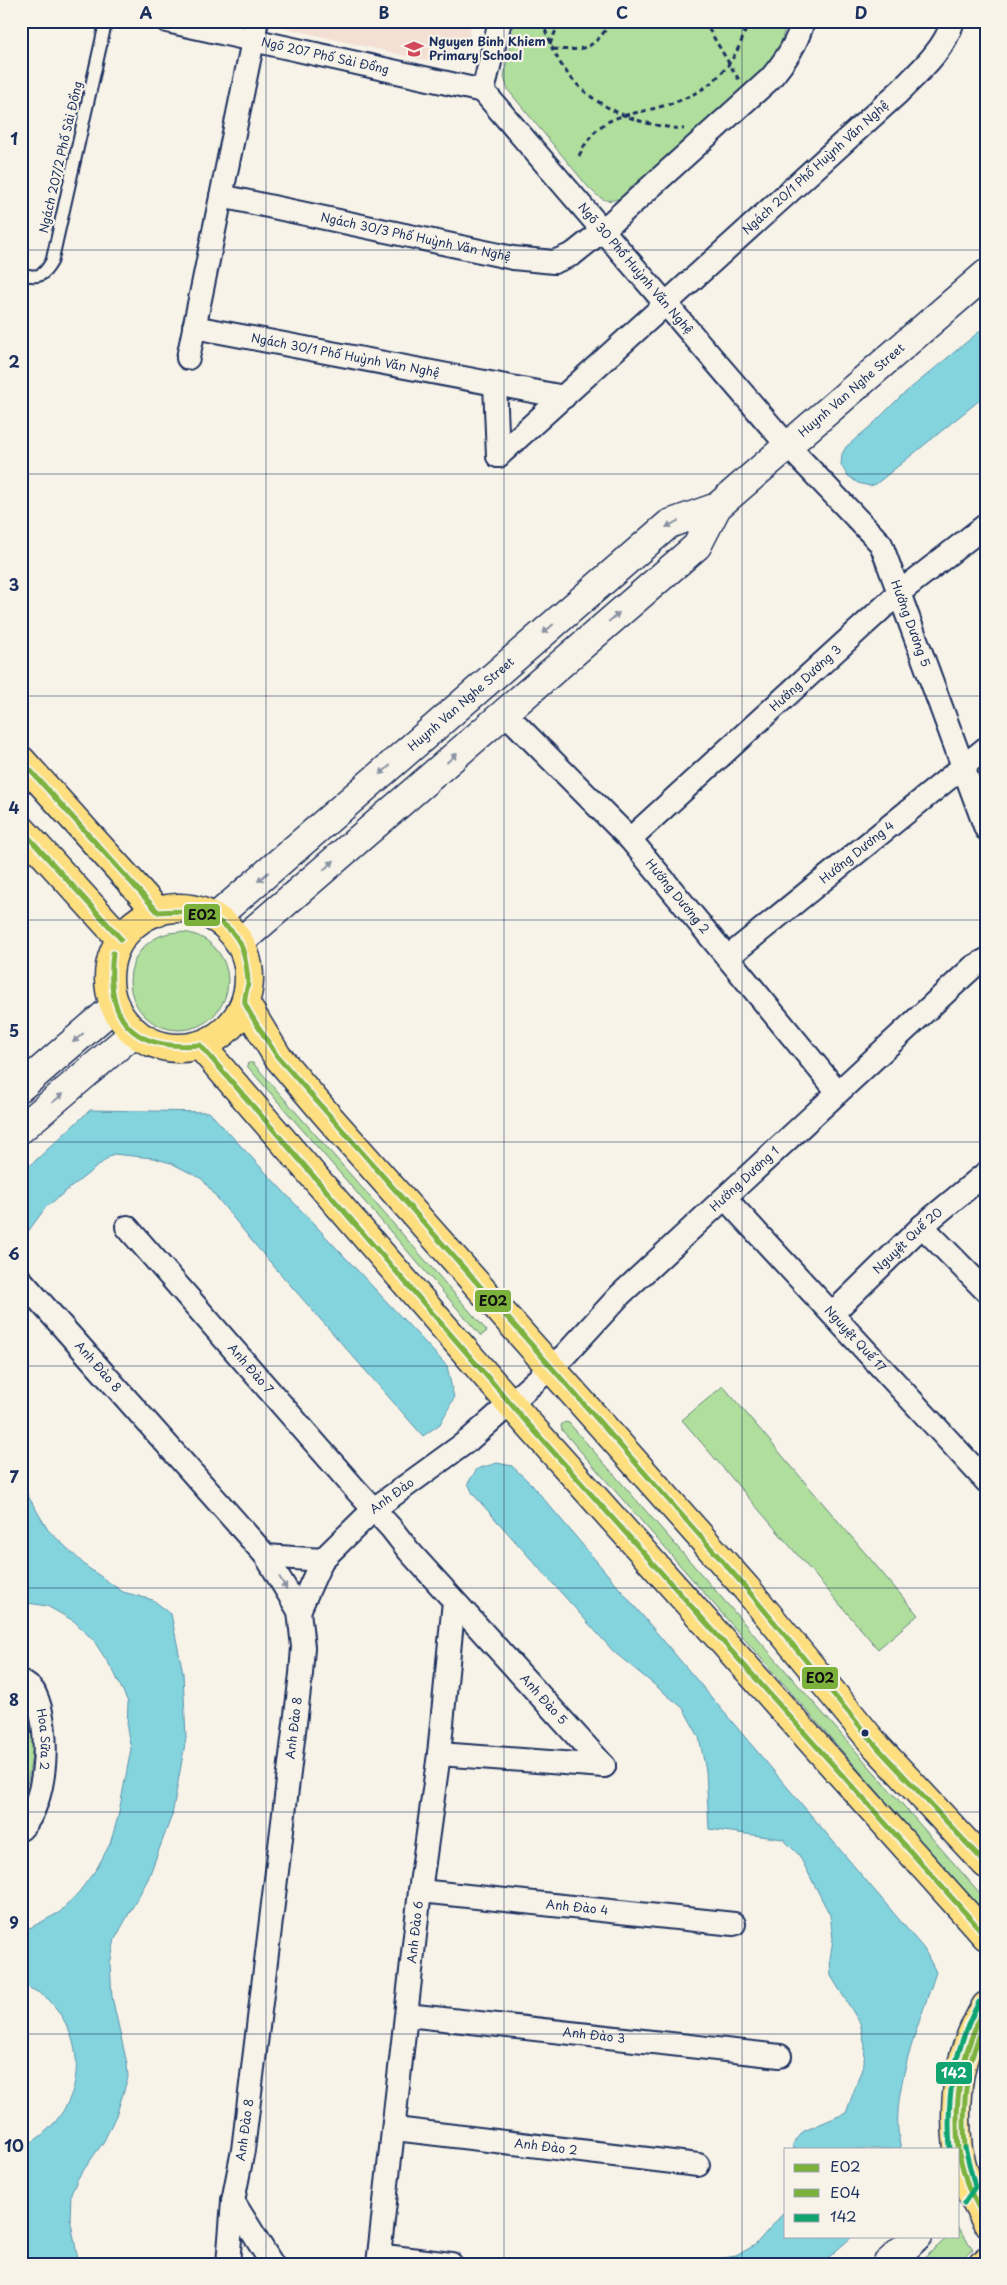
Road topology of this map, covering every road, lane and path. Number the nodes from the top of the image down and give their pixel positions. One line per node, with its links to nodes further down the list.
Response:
1 (106, 21): 22 (lane, Ngách 207/2 Phố Sài Đồng)
2 (167, 21): 11 (street, Ngõ 207 Phố Sài Đồng)
3 (500, 21): 15 (street)
4 (543, 21): 12 (path)
5 (560, 21): 12 (path)
6 (610, 21): 13 (path)
7 (704, 21): 14 (path)
8 (748, 21): 14 (path)
9 (803, 21): 16 (street, Ngách 30/3 Phố Huỳnh Văn Nghệ)
10 (953, 21): 24 (street, Ngách 20/1 Phố Huỳnh Văn Nghệ)
11 (255, 31): 15 (street, Ngõ 207 Phố Sài Đồng); 20 (street)
12 (550, 44): 13 (path)
13 (553, 49): 17 (path)
14 (729, 65): 16 (path); 17 (path)
15 (483, 91): 21 (street, Ngõ 30 Phố Huỳnh Văn Nghệ)
16 (749, 98): 21 (street, Ngách 30/3 Phố Huỳnh Văn Nghệ)
17 (621, 116): 18 (path); 19 (path)
18 (686, 129)
19 (579, 156)
20 (221, 196): 21 (street, Ngách 30/3 Phố Huỳnh Văn Nghệ); 25 (street)
21 (603, 230): 24 (street, Ngõ 30 Phố Huỳnh Văn Nghệ)
22 (21, 274)
23 (986, 274): 29 (street, Huynh Van Nghe Street)
24 (667, 305): 28 (street); 29 (street, Ngõ 30 Phố Huỳnh Văn Nghệ)
25 (194, 327): 26 (street); 27 (street, Ngách 30/1 Phố Huỳnh Văn Nghệ)
26 (188, 358)
27 (495, 384): 28 (street, Ngách 30/1 Phố Huỳnh Văn Nghệ); 28 (street)
28 (564, 396)
29 (787, 445): 30 (street, Huynh Van Nghe Street); 32 (street, Hướng Dương 5)
30 (717, 507): 33 (street, Huynh Van Nghe Street, one-way to 30); 41 (street, Huynh Van Nghe Street, one-way to 41)
31 (986, 525): 32 (street, Hướng Dương 3)
32 (900, 592): 36 (street, Hướng Dương 5); 39 (street, Hướng Dương 3)
33 (504, 712): 39 (street, Hướng Dương 2); 43 (street, Huynh Van Nghe Street, one-way to 33)
34 (986, 748): 36 (street, Hướng Dương 4)
35 (21, 760): 40 (main road)
36 (963, 769): 38 (street, Hướng Dương 5); 44 (street, Hướng Dương 4)
37 (21, 829): 42 (main road)
38 (986, 829)
39 (630, 840): 44 (street, Hướng Dương 2)
40 (158, 912): 41 (main road); 42 (main road)
41 (215, 918): 43 (main road)
42 (121, 940): 47 (main road)
43 (239, 942): 46 (main road)
44 (728, 957): 51 (street, Hướng Dương 2)
45 (986, 960): 51 (street, Hướng Dương 1)
46 (245, 1003): 49 (main road); 60 (main road)
47 (115, 1006): 48 (main road); 50 (street, one-way to 50)
48 (135, 1032): 49 (main road); 52 (street, one-way to 48)
49 (200, 1045): 61 (main road)
50 (21, 1087)
51 (838, 1092): 54 (street, Hướng Dương 1)
52 (21, 1129)
53 (986, 1173): 55 (street, Nguyệt Quế 20)
54 (725, 1198): 59 (street, Nguyệt Quế 17); 60 (street, Hướng Dương 1)
55 (922, 1226): 58 (street); 59 (street, Nguyệt Quế 20)
56 (127, 1227): 63 (street, Anh Đào 7)
57 (21, 1280): 64 (street, Anh Đào 8)
58 (986, 1291)
59 (833, 1313): 62 (street, Nguyệt Quế 17)
60 (551, 1366): 61 (street, Hướng Dương 1); 71 (main road)
61 (510, 1403): 63 (street, Anh Đào); 74 (main road)
62 (986, 1481)
63 (374, 1509): 65 (street, Anh Đào); 66 (street, Anh Đào 5)
64 (266, 1556): 65 (street); 67 (street, Anh Đào 8, one-way to 67)
65 (322, 1560): 67 (street, Anh Đào)
66 (454, 1601): 69 (street, Anh Đào 6); 69 (street, Anh Đào 5)
67 (299, 1611): 83 (street, Anh Đào 8)
68 (21, 1681): 70 (street, Hoa Sữa 2)
69 (440, 1754): 72 (street, Anh Đào 6)
70 (21, 1829)
71 (986, 1864)
72 (420, 1891): 73 (street, Anh Đào 4); 76 (street, Anh Đào 6)
73 (734, 1924)
74 (986, 1936)
75 (986, 2006): 79 (main road)
76 (407, 2015): 77 (street, Anh Đào 3); 78 (street, Anh Đào 6)
77 (780, 2056)
78 (394, 2129): 80 (street, Anh Đào 2); 88 (street, Anh Đào 6)
79 (958, 2148)
80 (698, 2165)
81 (960, 2166): 82 (main road)
82 (963, 2192): 84 (main road)
83 (233, 2201): 86 (street, Anh Đào 8); 87 (street)
84 (986, 2220)
85 (916, 2238): 91 (street)
86 (228, 2264)
87 (272, 2264)
88 (378, 2264)
89 (384, 2264): 90 (street)
90 (451, 2264)
91 (887, 2264)

